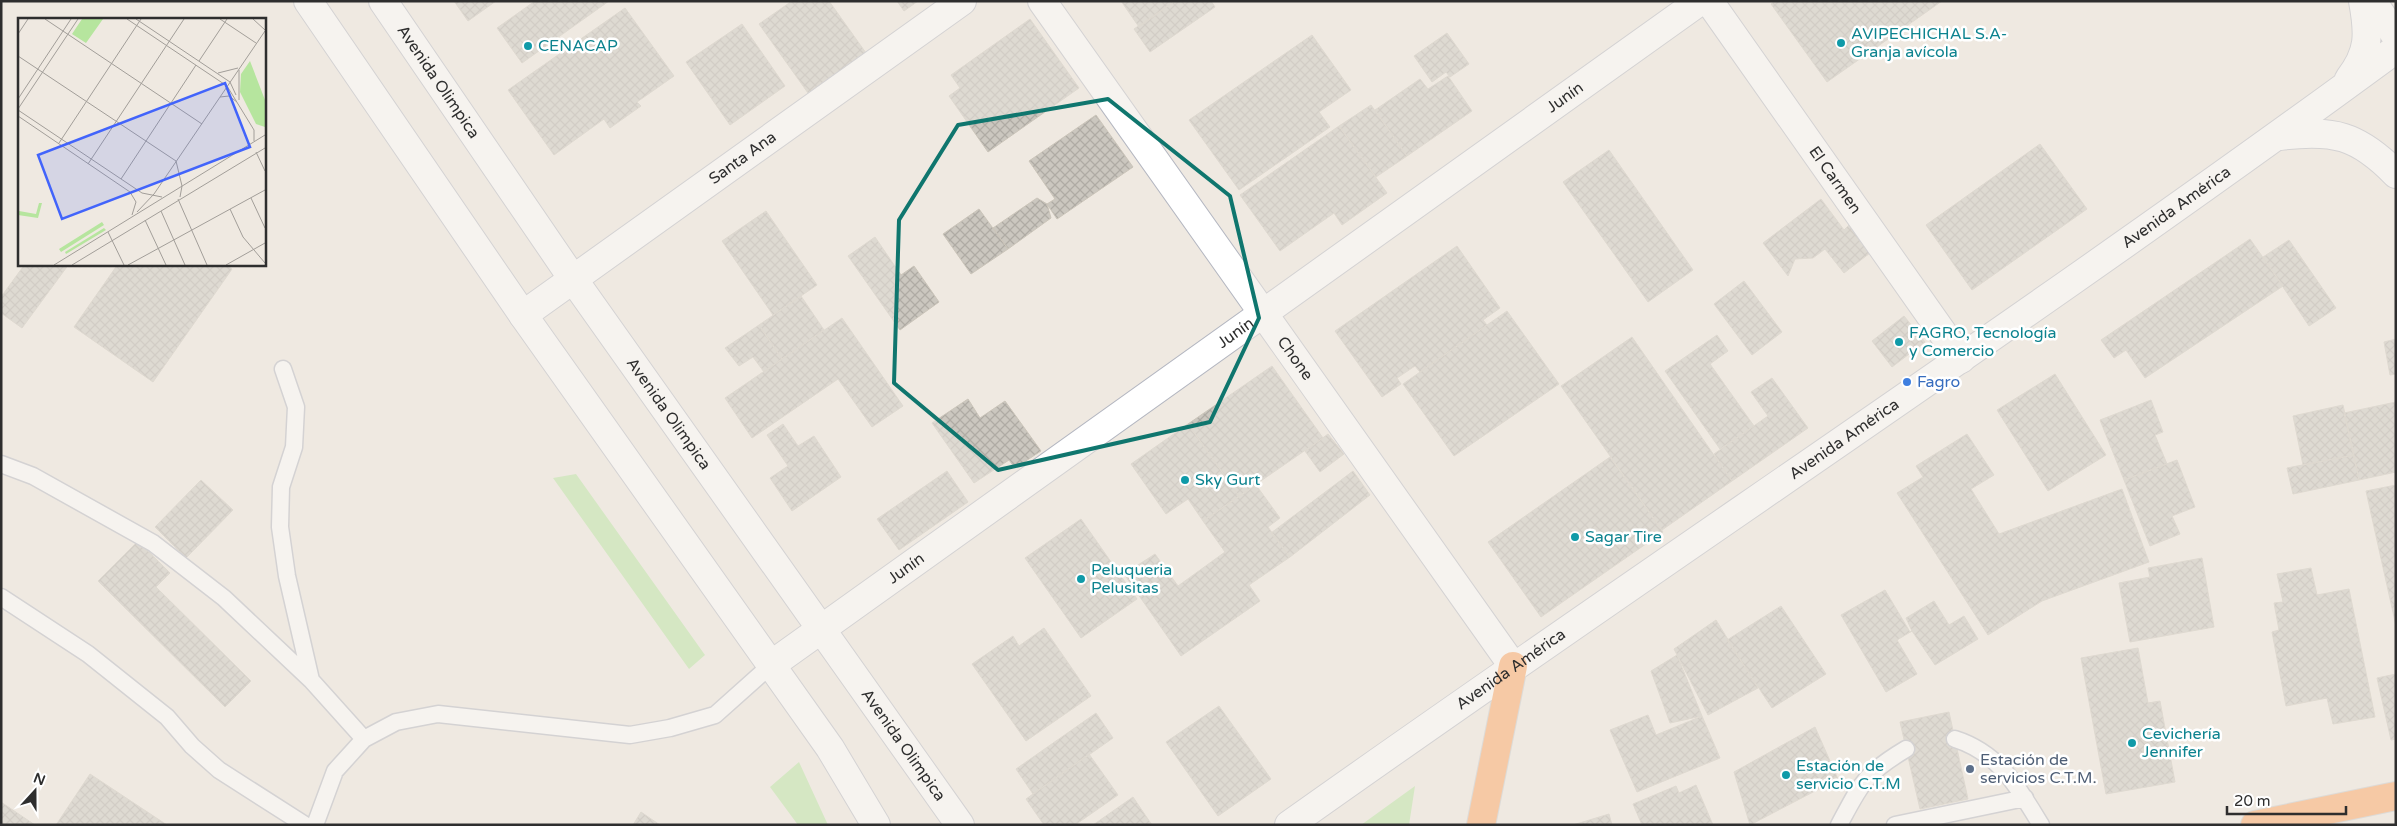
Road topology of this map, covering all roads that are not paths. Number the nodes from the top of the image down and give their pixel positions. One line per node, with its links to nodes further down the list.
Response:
1 (308, 1): 16 (street)
2 (382, 1): 14 (street, Avenida Olimpica)
3 (962, 1): 14 (street, Santa Ana)
4 (1042, 1): 15 (street, Chone)
5 (1700, 1): 15 (street, Junín)
6 (1709, 1): 17 (street, El Carmen)
7 (2362, 1): 11 (street)
8 (2372, 1): 9 (street)
9 (2396, 36)
10 (2396, 49): 11 (street, Avenida América)
11 (2340, 90): 12 (street, Avenida América)
12 (2279, 136): 13 (street); 17 (street, Avenida América)
13 (2396, 174)
14 (573, 279): 16 (street, Santa Ana); 21 (street, Avenida Olimpica)
15 (1263, 313): 21 (street, Junín); 23 (street, Chone)
16 (523, 315): 22 (street)
17 (1961, 359): 23 (street, Avenida América)
18 (283, 369): 24 (lane)
19 (1, 464): 24 (lane)
20 (1, 597): 30 (lane)
21 (822, 629): 22 (street, Junín); 33 (street, Avenida Olimpica)
22 (771, 664): 25 (lane); 32 (street)
23 (1513, 666): 34 (street, Avenida América); 35 (highway)
24 (311, 680): 25 (lane)
25 (364, 739): 31 (lane)
26 (1955, 739): 29 (lane)
27 (1906, 750): 36 (lane)
28 (2396, 796): 39 (highway)
29 (2025, 798): 37 (lane); 38 (lane)
30 (305, 825)
31 (315, 825)
32 (876, 825)
33 (960, 825)
34 (1289, 825)
35 (1481, 825)
36 (1840, 825)
37 (1894, 825)
38 (2041, 825)
39 (2255, 825)

